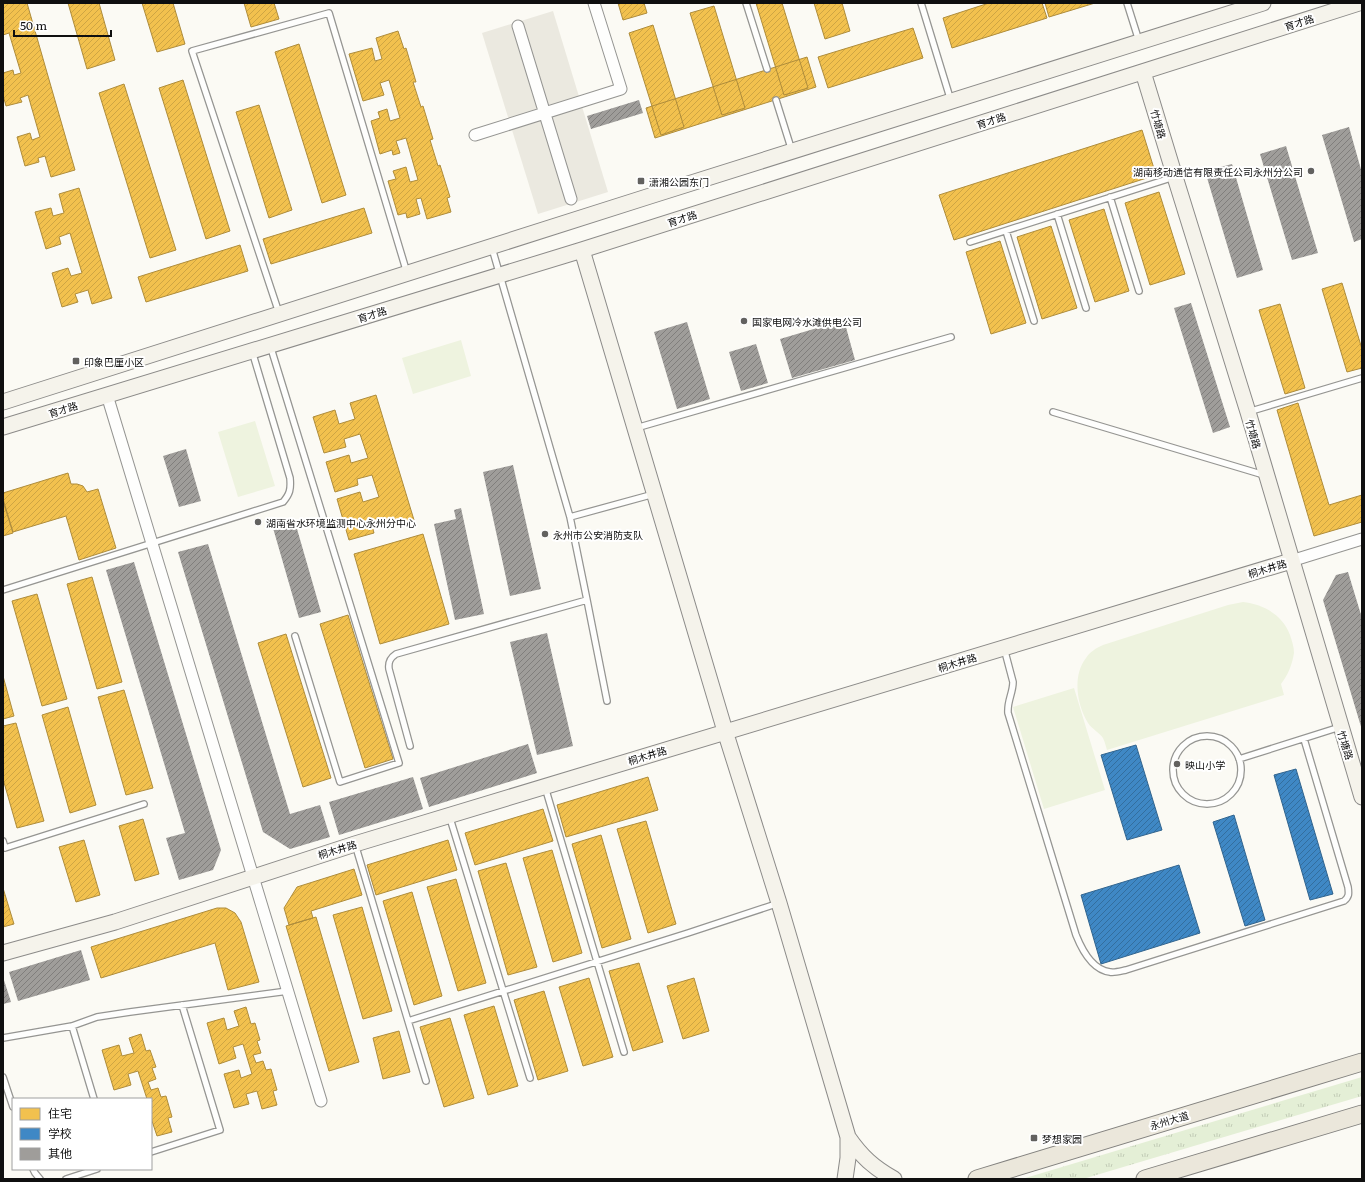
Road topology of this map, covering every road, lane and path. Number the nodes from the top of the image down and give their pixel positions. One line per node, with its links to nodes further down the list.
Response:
1 (594, 3): 13 (street)
2 (746, 3): 9 (lane)
3 (921, 3): 12 (lane)
4 (1127, 3): 8 (lane)
5 (1263, 3): 8 (street)
6 (1359, 3): 10 (street, 育才路)
7 (518, 26): 13 (street)
8 (1139, 43): 12 (street)
9 (767, 69)
10 (1144, 72): 16 (street, 竹塘路); 23 (street, 育才路)
11 (776, 100): 15 (lane)
12 (951, 101): 15 (street)
13 (545, 113): 14 (street); 18 (street)
14 (475, 135)
15 (792, 151): 22 (street)
16 (1175, 177): 17 (lane); 37 (street, 竹塘路)
17 (1110, 197): 19 (lane); 26 (lane)
18 (572, 199)
19 (1057, 214): 20 (lane); 27 (lane)
20 (1006, 231): 21 (lane); 29 (lane)
21 (970, 242)
22 (491, 246): 24 (street); 25 (lane)
23 (582, 250): 25 (street, 育才路); 39 (street)
24 (407, 273): 28 (street); 28 (lane)
25 (500, 275): 31 (street, 育才路); 42 (lane)
26 (1139, 291)
27 (1086, 308)
28 (279, 314): 35 (street)
29 (1034, 321)
30 (952, 337): 39 (lane)
31 (270, 345): 32 (street, 育才路); 48 (lane)
32 (252, 351): 34 (street, 育才路); 44 (lane)
33 (1362, 378): 37 (lane)
34 (107, 395): 38 (street, 育才路); 44 (street)
35 (3, 402)
36 (1053, 412): 40 (lane)
37 (1248, 412): 40 (street, 竹塘路)
38 (3, 427)
39 (636, 428): 41 (street)
40 (1266, 476): 45 (street, 竹塘路)
41 (655, 494): 42 (lane); 52 (street)
42 (570, 517): 47 (lane)
43 (1362, 539): 45 (street)
44 (151, 542): 46 (lane); 62 (street)
45 (1291, 560): 49 (street, 桐木井路); 51 (street, 竹塘路)
46 (3, 590)
47 (587, 600): 50 (lane); 54 (lane)
48 (295, 636)
49 (1004, 648): 52 (street, 桐木井路); 53 (lane)
50 (607, 701)
51 (1340, 727): 53 (lane); 57 (street, 竹塘路)
52 (725, 731): 56 (street, 桐木井路); 63 (street)
53 (1304, 739): 55 (lane)
54 (410, 746)
55 (1239, 759): 55 (lane)
56 (545, 786): 59 (street, 桐木井路); 65 (lane)
57 (1362, 797)
58 (144, 804): 60 (lane)
59 (449, 815): 61 (street, 桐木井路); 67 (lane)
60 (3, 841)
61 (355, 844): 62 (street, 桐木井路); 69 (lane)
62 (253, 876): 64 (street, 桐木井路); 66 (street)
63 (779, 903): 65 (lane); 81 (street)
64 (3, 953)
65 (598, 962): 67 (lane); 72 (lane)
66 (288, 991): 68 (lane); 78 (street)
67 (503, 992): 69 (lane); 75 (lane)
68 (182, 1005): 70 (lane); 82 (lane)
69 (408, 1021): 76 (lane)
70 (72, 1026): 71 (lane); 77 (lane)
71 (3, 1038)
72 (624, 1052)
73 (1362, 1062): 89 (main road, 永州大道)
74 (3, 1077): 79 (lane)
75 (530, 1078)
76 (426, 1081)
77 (94, 1098)
78 (321, 1101)
79 (12, 1104)
80 (1362, 1114): 90 (main road)
81 (848, 1137): 87 (street); 88 (street)
82 (152, 1152)
83 (34, 1170): 85 (lane)
84 (94, 1170): 86 (lane)
85 (40, 1179)
86 (66, 1179)
87 (845, 1179)
88 (894, 1179)
89 (976, 1179)
90 (1146, 1179)

